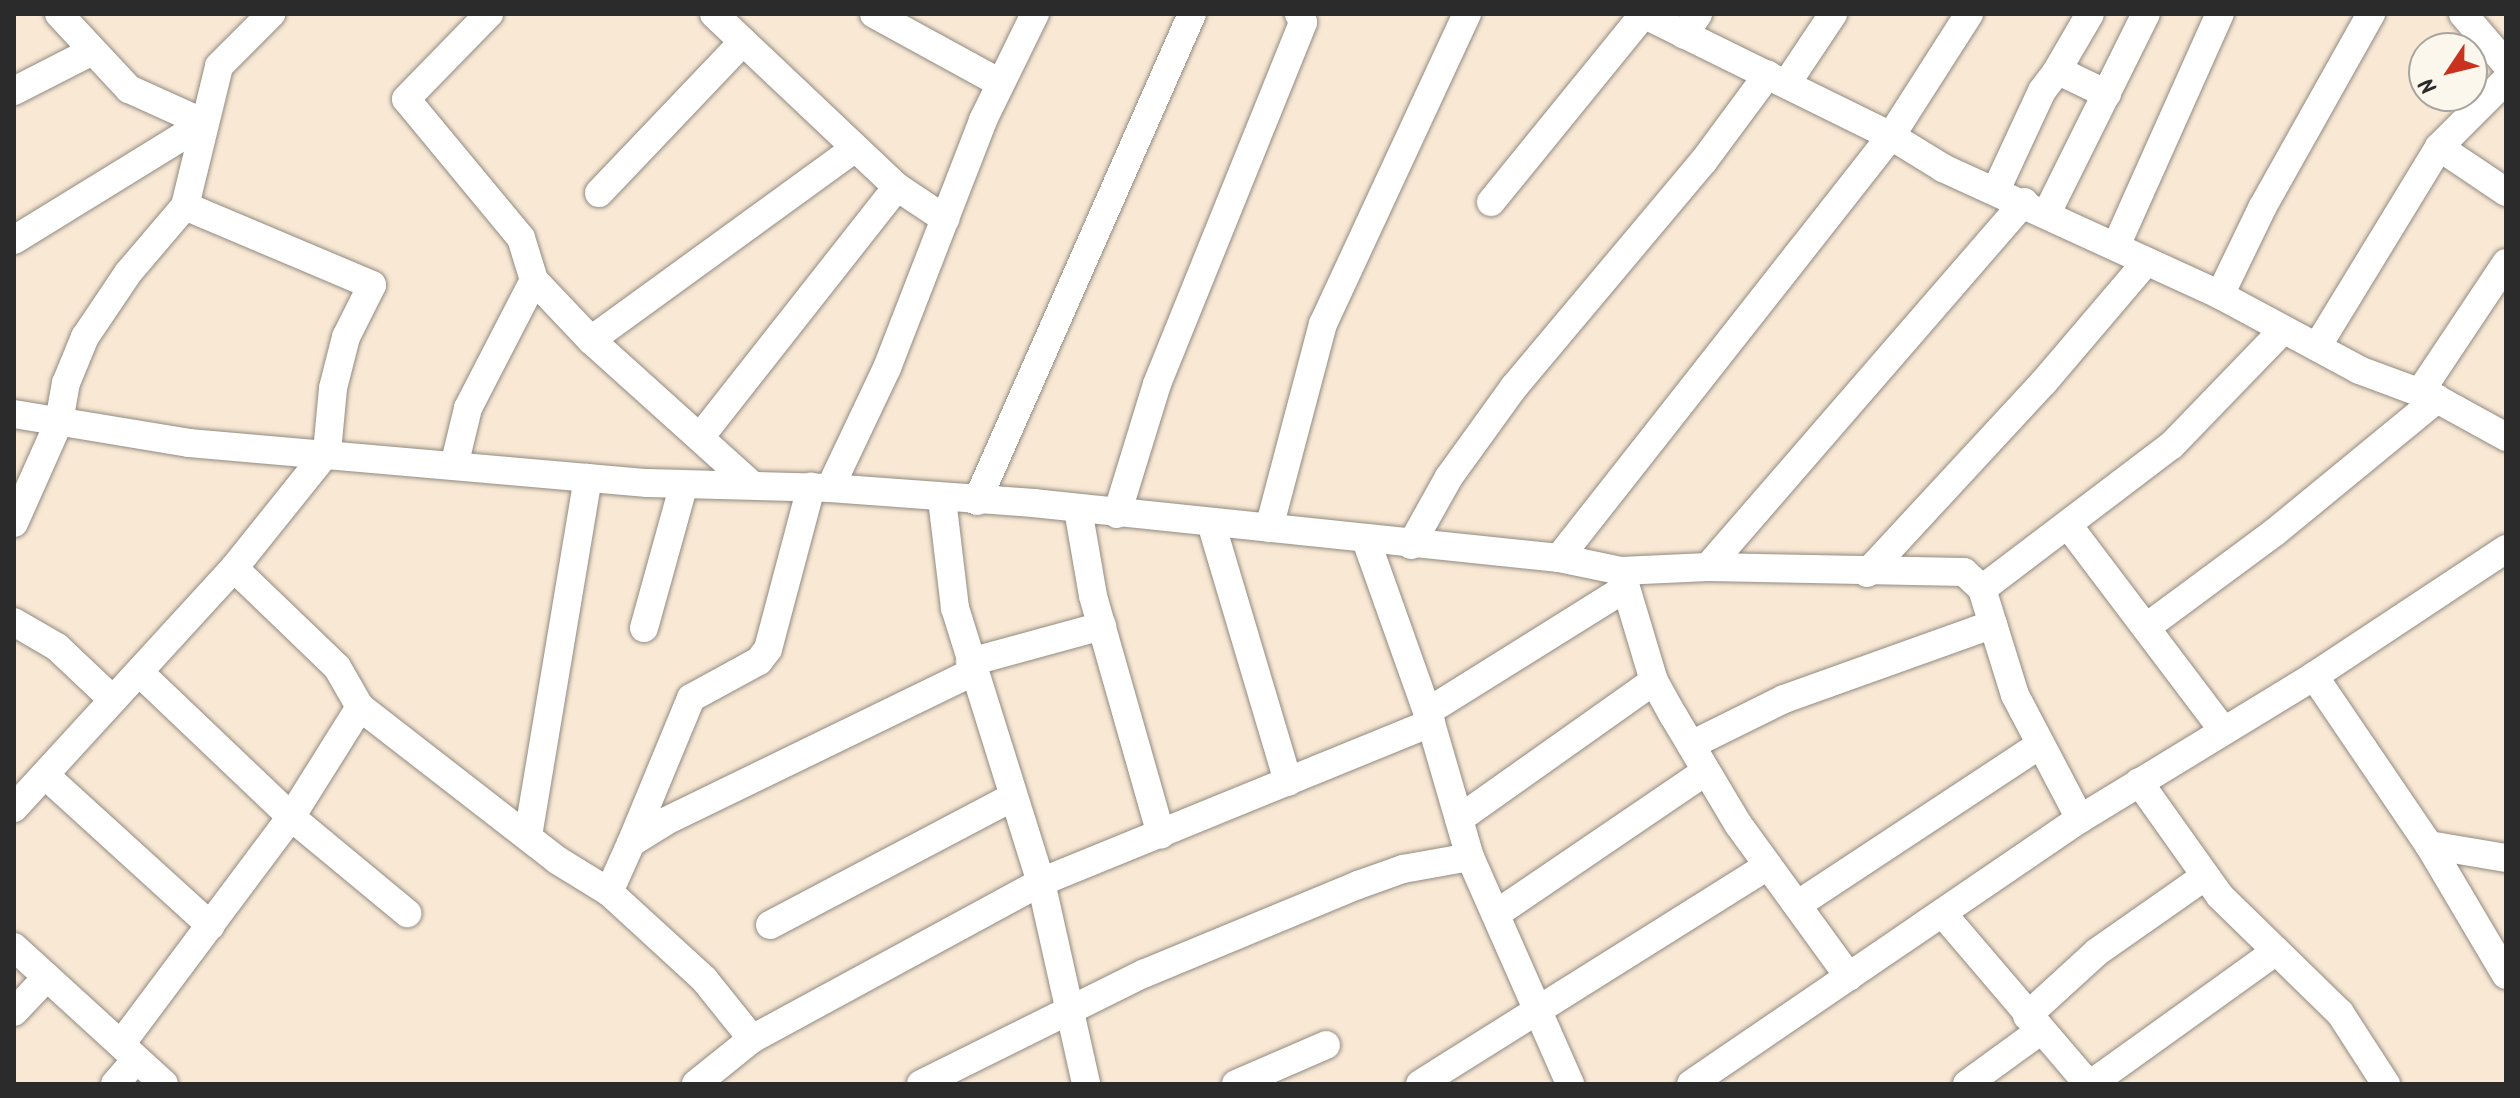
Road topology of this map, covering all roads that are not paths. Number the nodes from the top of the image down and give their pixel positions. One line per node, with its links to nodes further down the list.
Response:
1 (59, 14): 20 (street)
2 (271, 14): 28 (street)
3 (489, 14): 44 (street)
4 (714, 14): 19 (street)
5 (874, 14): 25 (street)
6 (1035, 14): 25 (street)
7 (1192, 14): 61 (street)
8 (1299, 14): 63 (street)
9 (1467, 14): 67 (street)
10 (1644, 14): 18 (street); 36 (street)
11 (1833, 14): 23 (street)
12 (1969, 14): 29 (street)
13 (2090, 14): 22 (street)
14 (2146, 14): 27 (street)
15 (2220, 14): 41 (street)
16 (2371, 14): 45 (street)
17 (2463, 14): 21 (street)
18 (1691, 24): 23 (street)
19 (743, 42): 31 (street); 35 (street)
20 (92, 51): 26 (street); 28 (street)
21 (2506, 64)
22 (2055, 74): 27 (street); 33 (street)
23 (1778, 79): 29 (street); 69 (street)
24 (2506, 80): 30 (street)
25 (1000, 83): 39 (street)
26 (14, 91)
27 (2107, 94): 38 (street)
28 (204, 123): 37 (street); 40 (street)
29 (1891, 136): 33 (street); 71 (street)
30 (2439, 147): 34 (street); 48 (street)
31 (854, 149): 32 (street); 47 (street)
32 (897, 187): 39 (street); 52 (street)
33 (1996, 190): 38 (street)
34 (2506, 192)
35 (599, 193)
36 (1491, 202)
37 (185, 206): 51 (street); 54 (street)
38 (2036, 207): 41 (street); 72 (street)
39 (945, 219): 59 (street)
40 (14, 240)
41 (2116, 246): 42 (street)
42 (2146, 262): 45 (street); 74 (street)
43 (2506, 263): 49 (street)
44 (534, 280): 47 (street); 55 (street)
45 (2220, 295): 46 (street)
46 (2283, 330): 48 (street); 66 (street)
47 (591, 340): 52 (street)
48 (2317, 347): 49 (street)
49 (2428, 396): 53 (street); 80 (street)
50 (14, 414): 51 (street)
51 (59, 422): 54 (street); 64 (street)
52 (701, 436): 58 (street)
53 (2506, 437)
54 (327, 452): 55 (street); 73 (street)
55 (454, 466): 56 (street)
56 (588, 478): 57 (street); 102 (street)
57 (684, 484): 58 (street); 81 (street)
58 (751, 484): 59 (street)
59 (820, 487): 60 (street); 103 (street)
60 (942, 499): 61 (street); 82 (street)
61 (977, 501): 62 (street)
62 (1078, 509): 63 (street); 79 (street)
63 (1117, 514): 65 (street)
64 (14, 523)
65 (1211, 523): 67 (street); 94 (street)
66 (2068, 525): 76 (street); 80 (street)
67 (1269, 528): 68 (street)
68 (1366, 540): 69 (street); 88 (street)
69 (1411, 545): 71 (street)
70 (2506, 549): 84 (street)
71 (1559, 558): 75 (street)
72 (1708, 567): 74 (street); 75 (street)
73 (234, 568): 83 (street); 87 (street)
74 (1867, 573): 76 (street)
75 (1622, 580): 85 (street); 88 (street)
76 (1982, 589): 78 (street)
77 (14, 622): 86 (street)
78 (1993, 624): 90 (street); 91 (street)
79 (1102, 626): 82 (street); 101 (street)
80 (2148, 626): 89 (street)
81 (644, 628)
82 (971, 667): 96 (street); 103 (street)
83 (140, 673): 86 (street); 98 (street)
84 (2314, 676): 89 (street); 104 (street)
85 (1654, 681): 90 (street); 99 (street)
86 (113, 700): 93 (street)
87 (360, 707): 98 (street); 102 (street)
88 (1429, 718): 94 (street); 99 (street)
89 (2223, 730): 95 (street)
90 (1691, 745): 92 (street)
91 (2038, 746): 100 (street); 111 (street)
92 (1705, 772): 107 (street); 113 (street)
93 (45, 775): 97 (street); 116 (street)
94 (1288, 782): 101 (street)
95 (2139, 782): 100 (street); 108 (street)
96 (1013, 797): 109 (street); 115 (street)
97 (14, 808)
98 (291, 817): 112 (street); 116 (street)
99 (1459, 819): 105 (street)
100 (2080, 819): 114 (street)
101 (1161, 834): 109 (street)
102 (528, 836): 110 (street)
103 (631, 843): 110 (street)
104 (2429, 845): 106 (street); 119 (street)
105 (1470, 857): 113 (street); 122 (street)
106 (2505, 857)
107 (1768, 866): 111 (street); 124 (street)
108 (2204, 877): 118 (street); 125 (street)
109 (1041, 882): 122 (street); 126 (street)
110 (609, 892): 126 (street)
111 (1797, 905): 121 (street)
112 (407, 913)
113 (1496, 914): 124 (street)
114 (1943, 914): 121 (street); 125 (street)
115 (770, 925)
116 (211, 926): 128 (street)
117 (14, 947): 120 (street)
118 (2276, 951): 139 (street); 140 (street)
119 (2506, 975)
120 (47, 977): 123 (street); 128 (street)
121 (1849, 977): 137 (street)
122 (1067, 1008): 132 (street); 133 (street)
123 (14, 1012)
124 (1539, 1012): 135 (street); 136 (street)
125 (2033, 1024): 138 (street); 139 (street)
126 (752, 1039): 131 (street)
127 (1326, 1045): 134 (street)
128 (128, 1052): 129 (street); 130 (street)
129 (115, 1084)
130 (164, 1084)
131 (696, 1084)
132 (921, 1084)
133 (1086, 1084)
134 (1236, 1084)
135 (1420, 1084)
136 (1570, 1084)
137 (1691, 1084)
138 (1967, 1084)
139 (2090, 1084)
140 (2386, 1084)

